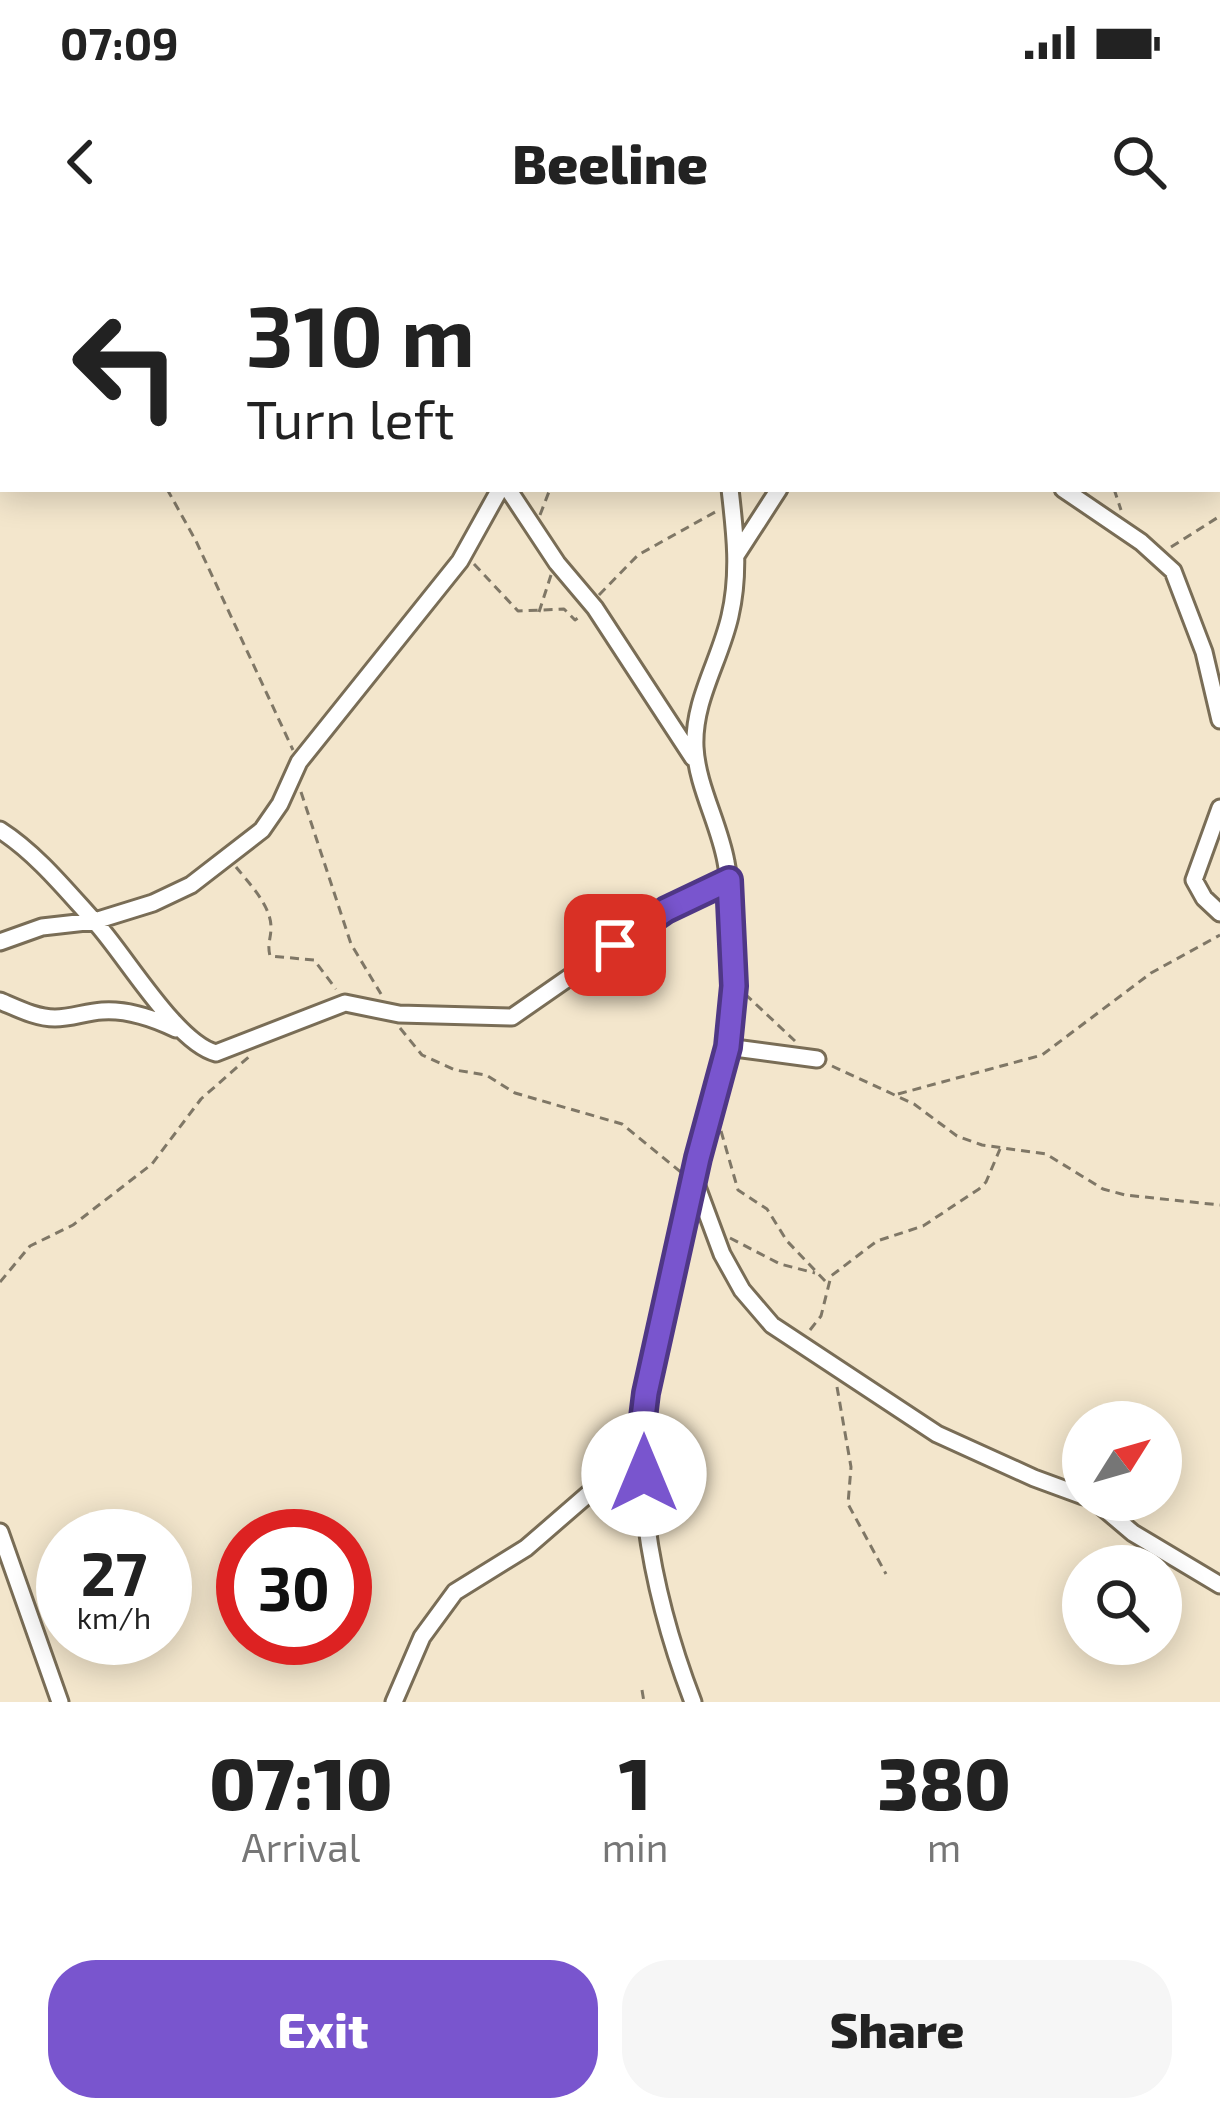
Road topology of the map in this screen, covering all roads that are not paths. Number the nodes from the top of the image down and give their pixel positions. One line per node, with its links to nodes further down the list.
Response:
1 (502, 492): 13 (street)
2 (506, 492): 8 (street)
3 (777, 492): 6 (street)
4 (1067, 492): 7 (street)
5 (731, 496): 6 (street)
6 (737, 554): 8 (street)
7 (1220, 720)
8 (697, 764): 11 (street)
9 (1220, 808): 12 (street)
10 (0, 830): 13 (street)
11 (729, 880): 16 (street); 17 (street)
12 (1220, 913)
13 (94, 921): 14 (street); 16 (street)
14 (0, 942)
15 (0, 1001): 16 (street)
16 (188, 1035)
17 (728, 1047): 18 (street); 19 (street)
18 (817, 1060)
19 (694, 1179): 20 (street); 21 (street)
20 (641, 1434): 26 (street); 27 (street)
21 (1062, 1488)
22 (1119, 1521): 24 (street)
23 (0, 1532): 25 (street)
24 (1220, 1585)
25 (60, 1702)
26 (394, 1702)
27 (693, 1702)

